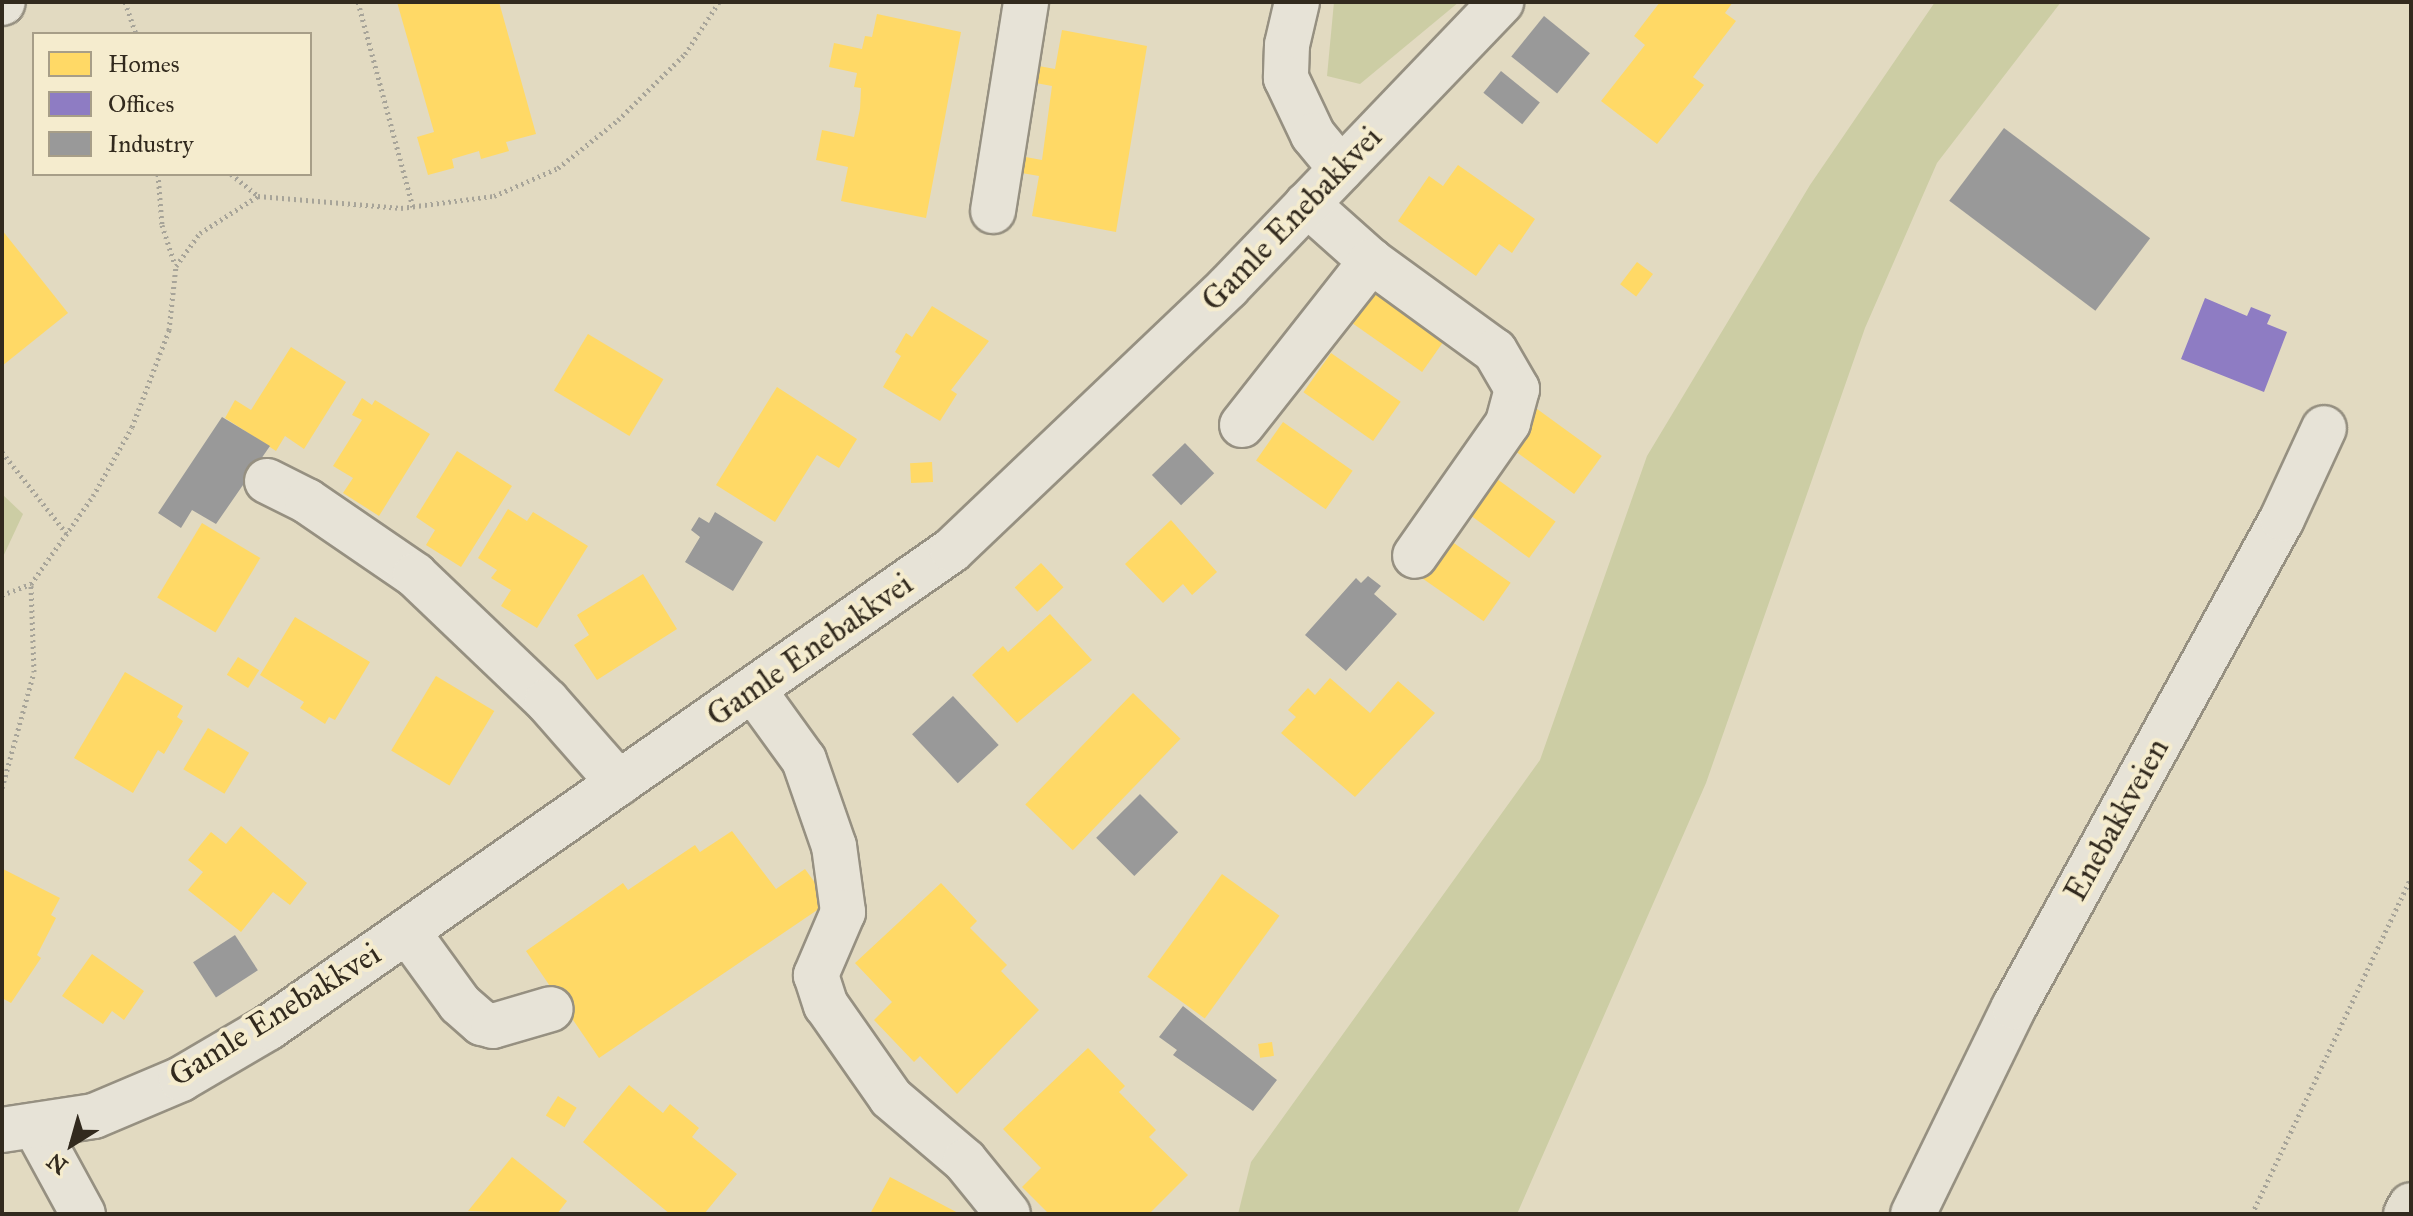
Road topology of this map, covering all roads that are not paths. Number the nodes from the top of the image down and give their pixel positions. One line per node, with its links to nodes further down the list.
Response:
1 (1026, 2): 6 (street)
2 (1297, 2): 4 (street)
3 (1501, 2): 4 (street, Gamle Enebakkvei)
4 (1341, 169): 5 (street, Gamle Enebakkvei)
5 (1307, 204): 7 (street); 12 (street, Gamle Enebakkvei)
6 (993, 211)
7 (1371, 261): 8 (street); 11 (street)
8 (1242, 425)
9 (2324, 428): 20 (street, Enebakkveien)
10 (267, 481): 13 (street)
11 (1415, 556)
12 (754, 691): 13 (street, Gamle Enebakkvei); 19 (street)
13 (619, 783): 14 (street, Gamle Enebakkvei)
14 (407, 931): 15 (street); 16 (street, Gamle Enebakkvei)
15 (551, 1009)
16 (19, 1128): 18 (street)
17 (2411, 1205): 21 (highway)
18 (83, 1214)
19 (1008, 1214)
20 (1913, 1214)
21 (2406, 1214)

